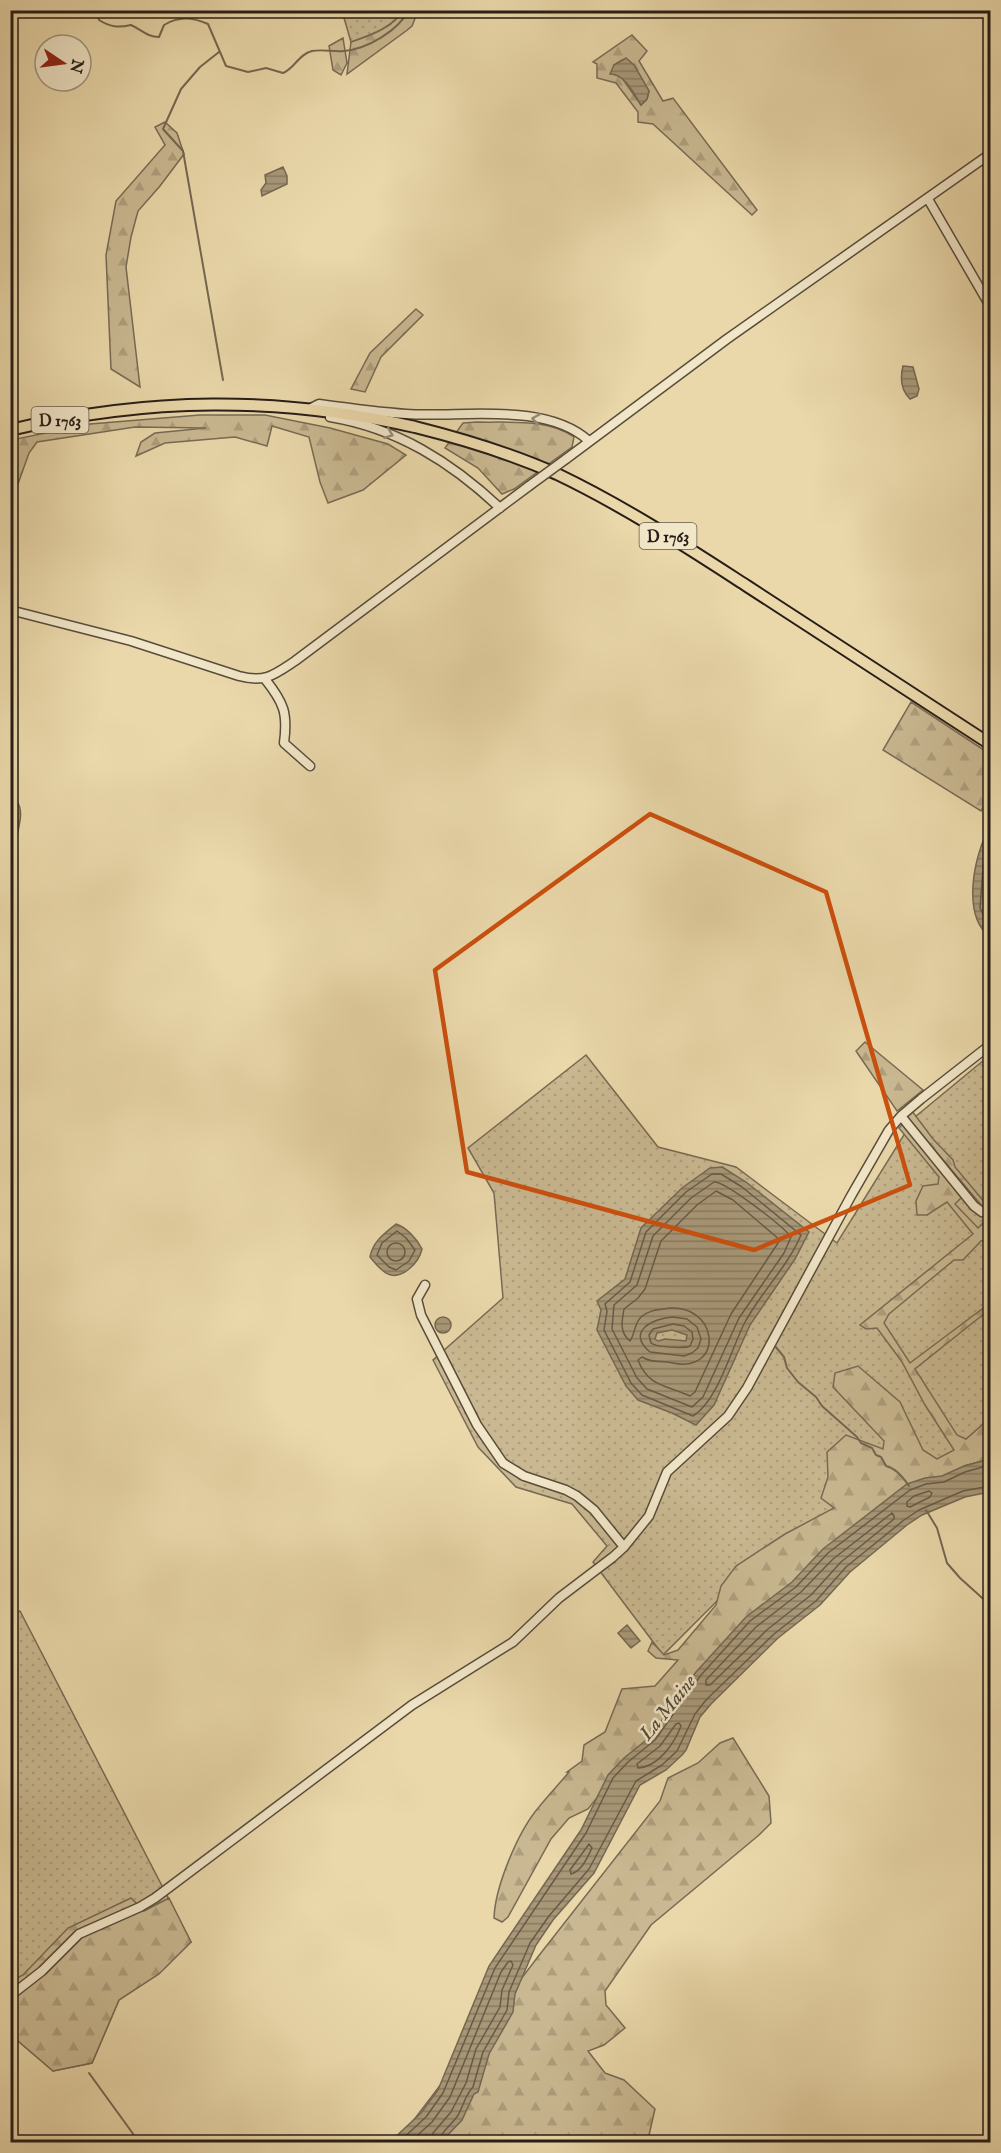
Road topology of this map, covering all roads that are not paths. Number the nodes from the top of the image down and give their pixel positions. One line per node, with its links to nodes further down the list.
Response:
1 (990, 154): 2 (street)
2 (928, 199): 3 (street); 7 (street)
3 (990, 306)
4 (293, 407): 5 (main road, D 1763); 6 (main road, D 1763); 8 (street, one-way to 8)
5 (310, 408): 7 (street, one-way to 5); 11 (main road, D 1763)
6 (10, 430)
7 (589, 441): 8 (street, bridge)
8 (500, 508): 10 (street)
9 (10, 610): 10 (street)
10 (265, 679): 12 (street)
11 (990, 744)
12 (310, 766)
13 (990, 1046): 14 (street)
14 (901, 1116): 15 (street); 17 (street)
15 (990, 1213)
16 (425, 1286): 17 (street)
17 (624, 1547): 18 (street)
18 (10, 1996)

